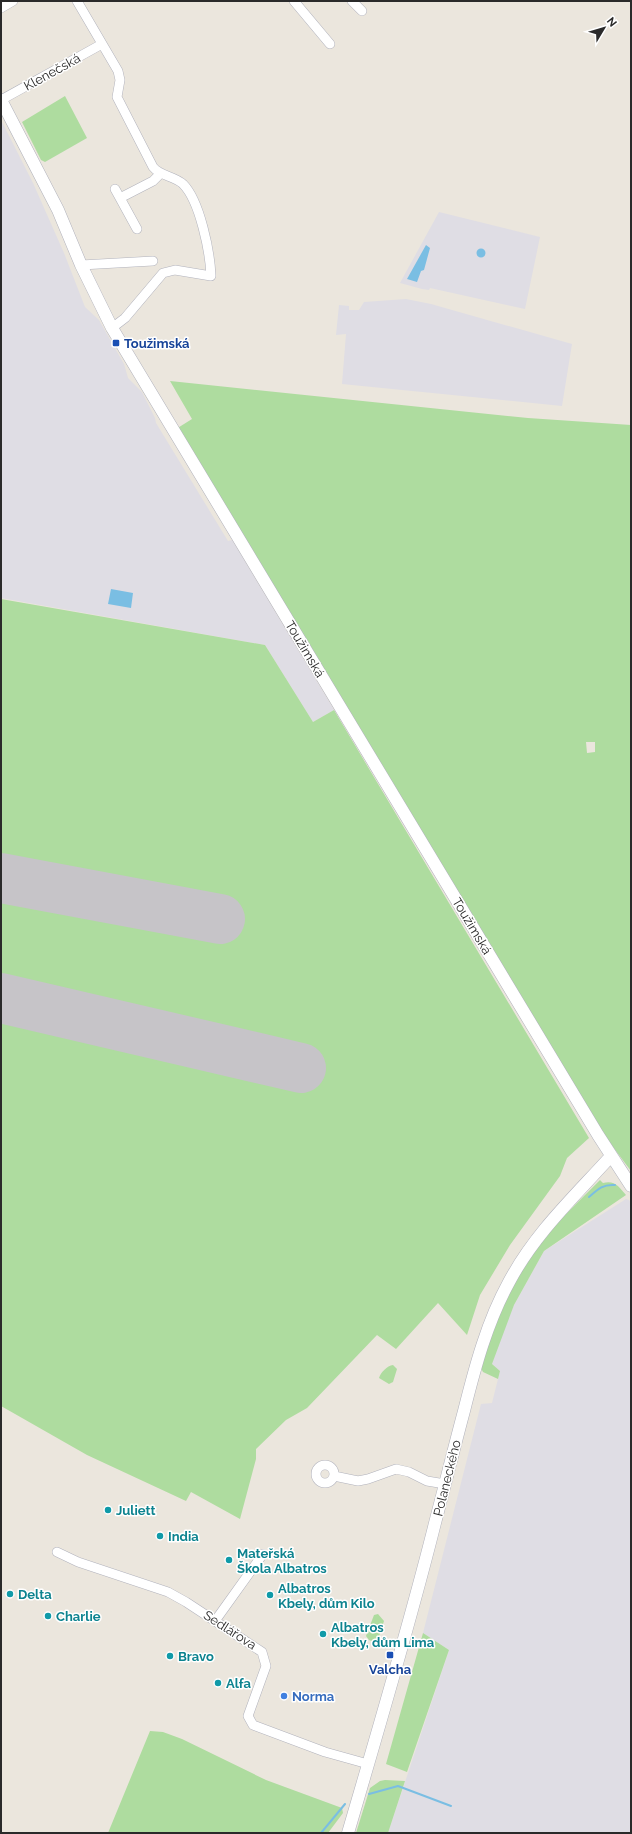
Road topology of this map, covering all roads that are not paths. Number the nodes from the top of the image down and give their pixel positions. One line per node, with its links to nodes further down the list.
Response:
1 (13, 1): 5 (street)
2 (77, 1): 7 (street)
3 (294, 1): 8 (street)
4 (352, 1): 6 (street)
5 (1, 8)
6 (362, 11)
7 (102, 44): 9 (street, Klenečská); 10 (street)
8 (330, 44)
9 (1, 100): 15 (street, Toužimská)
10 (161, 173): 12 (street); 16 (street)
11 (115, 189): 12 (street)
12 (120, 198): 13 (street)
13 (137, 229)
14 (153, 261): 15 (street)
15 (81, 265): 16 (street, Toužimská)
16 (112, 328): 17 (street, Toužimská)
17 (612, 1156): 18 (street, Toužimská); 20 (street, Polaneckého)
18 (631, 1186)
19 (334, 1476): 20 (street)
20 (445, 1484): 24 (street, Polaneckého)
21 (57, 1552): 23 (street, Sedlářova)
22 (263, 1554): 23 (street)
23 (215, 1621): 24 (street, Sedlářova)
24 (368, 1764): 25 (street, Polaneckého)
25 (348, 1833)

